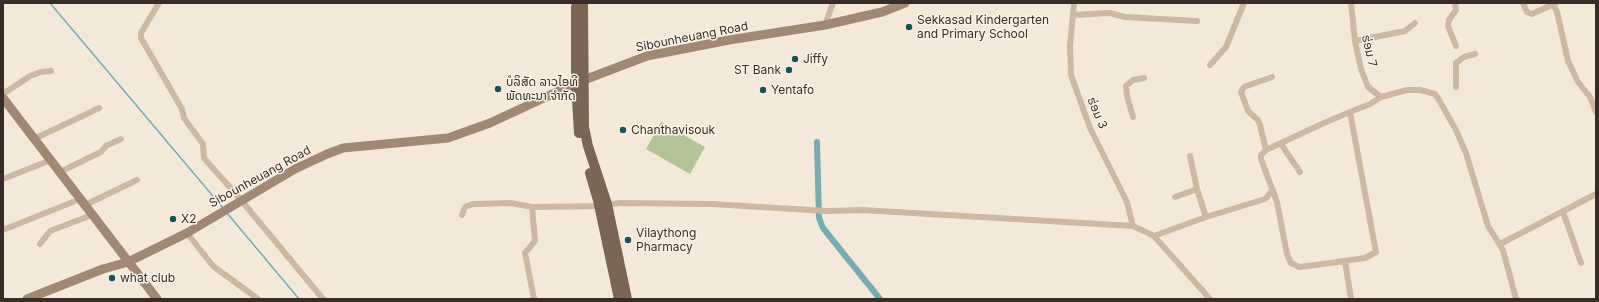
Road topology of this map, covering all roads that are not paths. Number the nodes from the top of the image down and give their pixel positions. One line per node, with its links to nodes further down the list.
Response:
1 (158, 3): 48 (street)
2 (576, 3): 23 (main road)
3 (583, 3): 23 (main road)
4 (833, 3): 15 (street)
5 (905, 3): 15 (street, Sibounheuang Road)
6 (1074, 3): 12 (street, ຮ່ອມ 3)
7 (1244, 3): 19 (street)
8 (1351, 3): 16 (street, ຮ່ອມ 7)
9 (1455, 3): 17 (street)
10 (1523, 3): 11 (street)
11 (1554, 4): 31 (street)
12 (1073, 15): 13 (street); 55 (street, ຮ່ອມ 3)
13 (1197, 21)
14 (1415, 23): 16 (street)
15 (825, 24): 23 (street, Sibounheuang Road)
16 (1355, 41): 26 (street, ຮ່ອມ 7)
17 (1456, 46)
18 (1475, 54): 24 (street)
19 (1210, 65)
20 (51, 72): 25 (street)
21 (1272, 77): 36 (street)
22 (1144, 78): 32 (street)
23 (580, 82): 48 (street, Sibounheuang Road); 49 (main road)
24 (1456, 87)
25 (3, 94)
26 (1381, 97): 30 (street); 60 (street)
27 (3, 98): 28 (street)
28 (6, 108): 33 (street)
29 (99, 108): 33 (street)
30 (1350, 112): 35 (street); 61 (street)
31 (1596, 112)
32 (1133, 117)
33 (34, 139): 38 (street)
34 (121, 139): 39 (street)
35 (1281, 144): 36 (street); 40 (street)
36 (1266, 150): 44 (street)
37 (1190, 156): 43 (street)
38 (51, 160): 39 (street); 41 (street)
39 (60, 172): 47 (street)
40 (1300, 172)
41 (3, 179)
42 (137, 180): 47 (street)
43 (1197, 189): 46 (street); 54 (street)
44 (1273, 190): 54 (street); 61 (street)
45 (1596, 194): 51 (street)
46 (1175, 197)
47 (82, 202): 52 (street); 56 (street)
48 (239, 202): 57 (street, Sibounheuang Road); 67 (street)
49 (603, 205): 50 (street); 55 (street); 69 (main road); 70 (main road)
50 (532, 207): 53 (street); 68 (street)
51 (1562, 212): 60 (street); 63 (street)
52 (92, 215): 59 (street); 62 (street)
53 (462, 215)
54 (1206, 217): 58 (street)
55 (1133, 226): 58 (street)
56 (3, 230)
57 (187, 233): 62 (street, Sibounheuang Road); 66 (street)
58 (1154, 236): 71 (street)
59 (40, 244)
60 (1500, 244): 73 (street)
61 (1345, 261): 72 (street)
62 (128, 262): 64 (street, Sibounheuang Road); 65 (street)
63 (1581, 263)
64 (27, 299)
65 (157, 299)
66 (258, 299)
67 (323, 299)
68 (534, 299)
69 (619, 299)
70 (627, 299)
71 (1210, 299)
72 (1351, 299)
73 (1516, 299)

